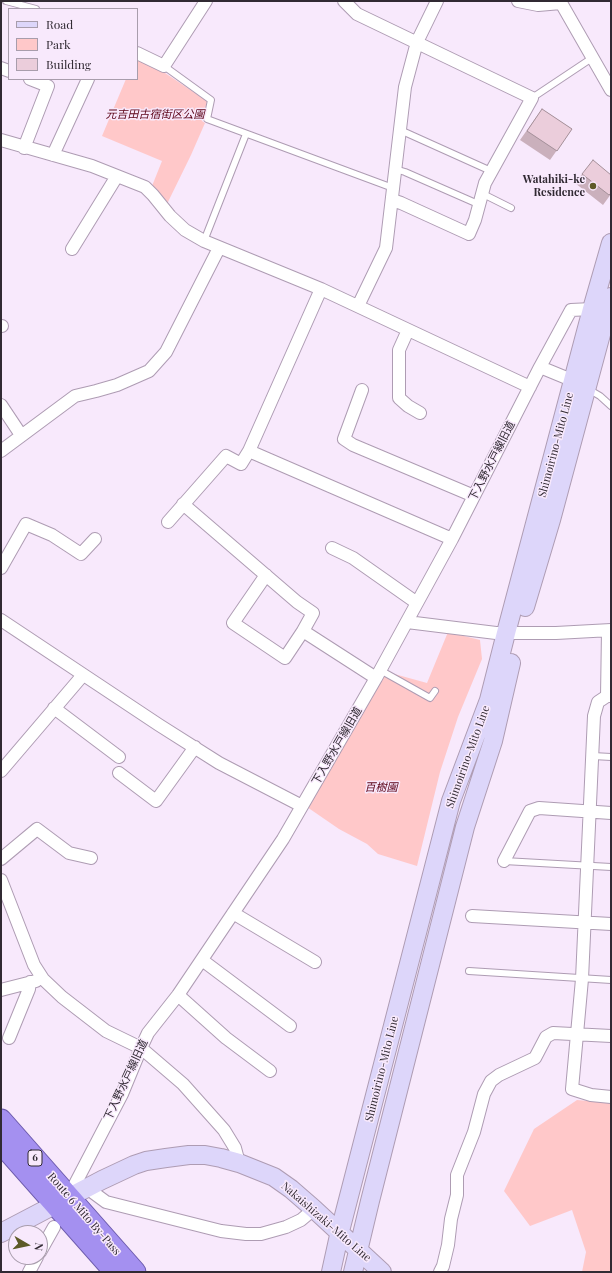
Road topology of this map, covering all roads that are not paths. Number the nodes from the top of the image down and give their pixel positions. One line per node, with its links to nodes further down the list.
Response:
1 (6, 1): 7 (lane)
2 (206, 1): 11 (street)
3 (344, 1): 8 (street)
4 (437, 1): 8 (street)
5 (518, 1): 6 (street)
6 (560, 2): 10 (street)
7 (32, 8)
8 (417, 42): 15 (street); 16 (street)
9 (138, 53): 11 (street)
10 (592, 58): 14 (street); 15 (lane)
11 (164, 66): 17 (lane)
12 (33, 80): 19 (street)
13 (88, 80): 20 (street)
14 (611, 90)
15 (532, 98): 22 (street)
16 (400, 130): 21 (street); 22 (lane)
17 (246, 134): 24 (lane); 28 (lane)
18 (1, 140): 19 (street)
19 (24, 148): 20 (street)
20 (53, 156): 23 (street)
21 (395, 169): 24 (street); 25 (lane)
22 (491, 171): 25 (street)
23 (117, 176): 28 (street); 31 (street)
24 (393, 188): 26 (street)
25 (480, 199): 26 (street); 27 (lane)
26 (392, 200): 34 (street)
27 (511, 208)
28 (204, 241): 30 (street)
29 (611, 243): 35 (main road, Shimoirino-Mito Line)
30 (219, 248): 32 (street); 44 (street)
31 (72, 249)
32 (320, 289): 34 (street); 46 (street)
33 (611, 297): 38 (main road, Shimoirino-Mito Line)
34 (358, 306): 36 (street)
35 (592, 309): 37 (street, 下入野水戸線旧道); 38 (main road, Shimoirino-Mito Line)
36 (408, 330): 39 (street); 43 (street)
37 (540, 367): 38 (street); 39 (street, 下入野水戸線旧道)
38 (580, 384): 42 (lane); 61 (main road, Shimoirino-Mito Line)
39 (530, 388): 47 (street, 下入野水戸線旧道)
40 (362, 390): 47 (street)
41 (1, 405): 44 (street)
42 (611, 406)
43 (420, 413)
44 (21, 435): 45 (street)
45 (1, 451)
46 (249, 451): 48 (street); 51 (street)
47 (474, 496): 51 (street, 下入野水戸線旧道)
48 (183, 504): 49 (street); 55 (street)
49 (168, 522)
50 (95, 539): 53 (street)
51 (452, 539): 56 (street, 下入野水戸線旧道)
52 (332, 548): 56 (street)
53 (5, 553): 54 (street)
54 (1, 568)
55 (266, 575): 60 (street); 60 (street)
56 (417, 603): 58 (street, 下入野水戸線旧道)
57 (1, 620): 63 (street)
58 (407, 622): 61 (street); 62 (street, 下入野水戸線旧道)
59 (610, 630): 61 (street); 65 (street)
60 (303, 631): 62 (street)
61 (512, 632): 108 (main road, Shimoirino-Mito Line); 111 (main road, Shimoirino-Mito Line)
62 (378, 674): 64 (lane); 73 (street, 下入野水戸線旧道)
63 (83, 675): 66 (street); 67 (street)
64 (435, 692)
65 (609, 696): 68 (street)
66 (54, 708): 69 (street); 71 (street)
67 (195, 747): 72 (street); 73 (street)
68 (592, 756): 70 (lane); 74 (street)
69 (119, 757)
70 (611, 757)
71 (1, 771)
72 (119, 773)
73 (302, 806): 82 (street, 下入野水戸線旧道)
74 (590, 812): 75 (street); 78 (street); 79 (street)
75 (611, 813)
76 (91, 858): 77 (street)
77 (1, 859)
78 (504, 861): 79 (lane)
79 (587, 866): 80 (lane); 84 (street)
80 (611, 868)
81 (1, 880): 89 (street)
82 (233, 913): 86 (street, 下入野水戸線旧道); 87 (street)
83 (472, 916): 84 (street)
84 (584, 923): 85 (street); 90 (street)
85 (611, 924)
86 (202, 960): 94 (street, 下入野水戸線旧道); 95 (street)
87 (315, 962)
88 (469, 971): 90 (lane)
89 (43, 979): 92 (street); 99 (street)
90 (582, 979): 91 (lane); 96 (street)
91 (611, 980)
92 (30, 982): 93 (street); 98 (street)
93 (1, 990)
94 (178, 995): 99 (street, 下入野水戸線旧道); 100 (street)
95 (290, 1026)
96 (577, 1034): 97 (street); 101 (street); 117 (street)
97 (611, 1036)
98 (9, 1038)
99 (141, 1048): 104 (street); 105 (street, 下入野水戸線旧道)
100 (270, 1071)
101 (611, 1097)
102 (1, 1120): 105 (highway, Route 6 Mito By-Pass / 6)
103 (1, 1143): 105 (highway, Route 6 Mito By-Pass / 6)
104 (239, 1163): 105 (main road, Nakaishizaki-Mito Line); 106 (main road, Nakaishizaki-Mito Line)
105 (71, 1194): 106 (street); 109 (main road, Nakaishizaki-Mito Line); 112 (highway, Route 6 Mito By-Pass / 6); 113 (highway, Route 6 Mito By-Pass / 6)
106 (314, 1209): 108 (main road, Nakaishizaki-Mito Line)
107 (54, 1227): 110 (street)
108 (340, 1231): 111 (main road, Nakaishizaki-Mito Line); 114 (main road, Shimoirino-Mito Line)
109 (1, 1233)
110 (48, 1238)
111 (359, 1250): 115 (main road, Shimoirino-Mito Line); 116 (main road, Nakaishizaki-Mito Line)
112 (115, 1272)
113 (135, 1272)
114 (331, 1272)
115 (353, 1272)
116 (382, 1272)
117 (440, 1272)

